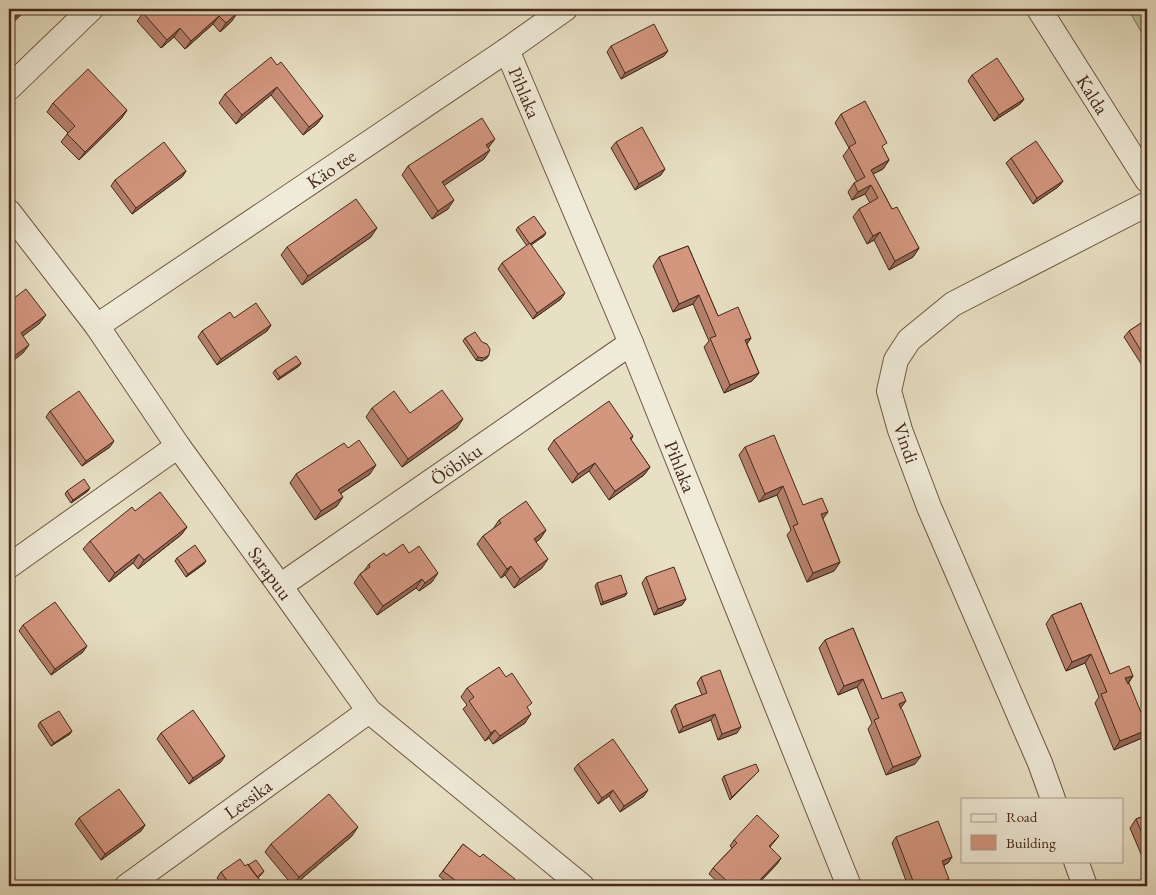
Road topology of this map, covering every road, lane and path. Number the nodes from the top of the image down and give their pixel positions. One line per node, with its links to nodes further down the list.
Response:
1 (91, 9): 5 (street)
2 (565, 9): 4 (street, Käo tee)
3 (1039, 9): 6 (street, Kalda)
4 (507, 50): 9 (street, Käo tee); 10 (street, Pihlaka)
5 (9, 88)
6 (1147, 180)
7 (1147, 204): 15 (street, Vindi)
8 (13, 226): 9 (street, Sarapuu)
9 (97, 326): 11 (street, Sarapuu)
10 (631, 343): 13 (street, Ööbiku); 19 (street, Pihlaka)
11 (178, 446): 12 (street); 13 (street, Sarapuu)
12 (9, 566)
13 (280, 586): 14 (street, Sarapuu)
14 (369, 711): 17 (street, Leesika); 18 (street, Sarapuu)
15 (1053, 798)
16 (1076, 862): 20 (street)
17 (127, 886)
18 (582, 886)
19 (849, 886)
20 (1085, 886)

